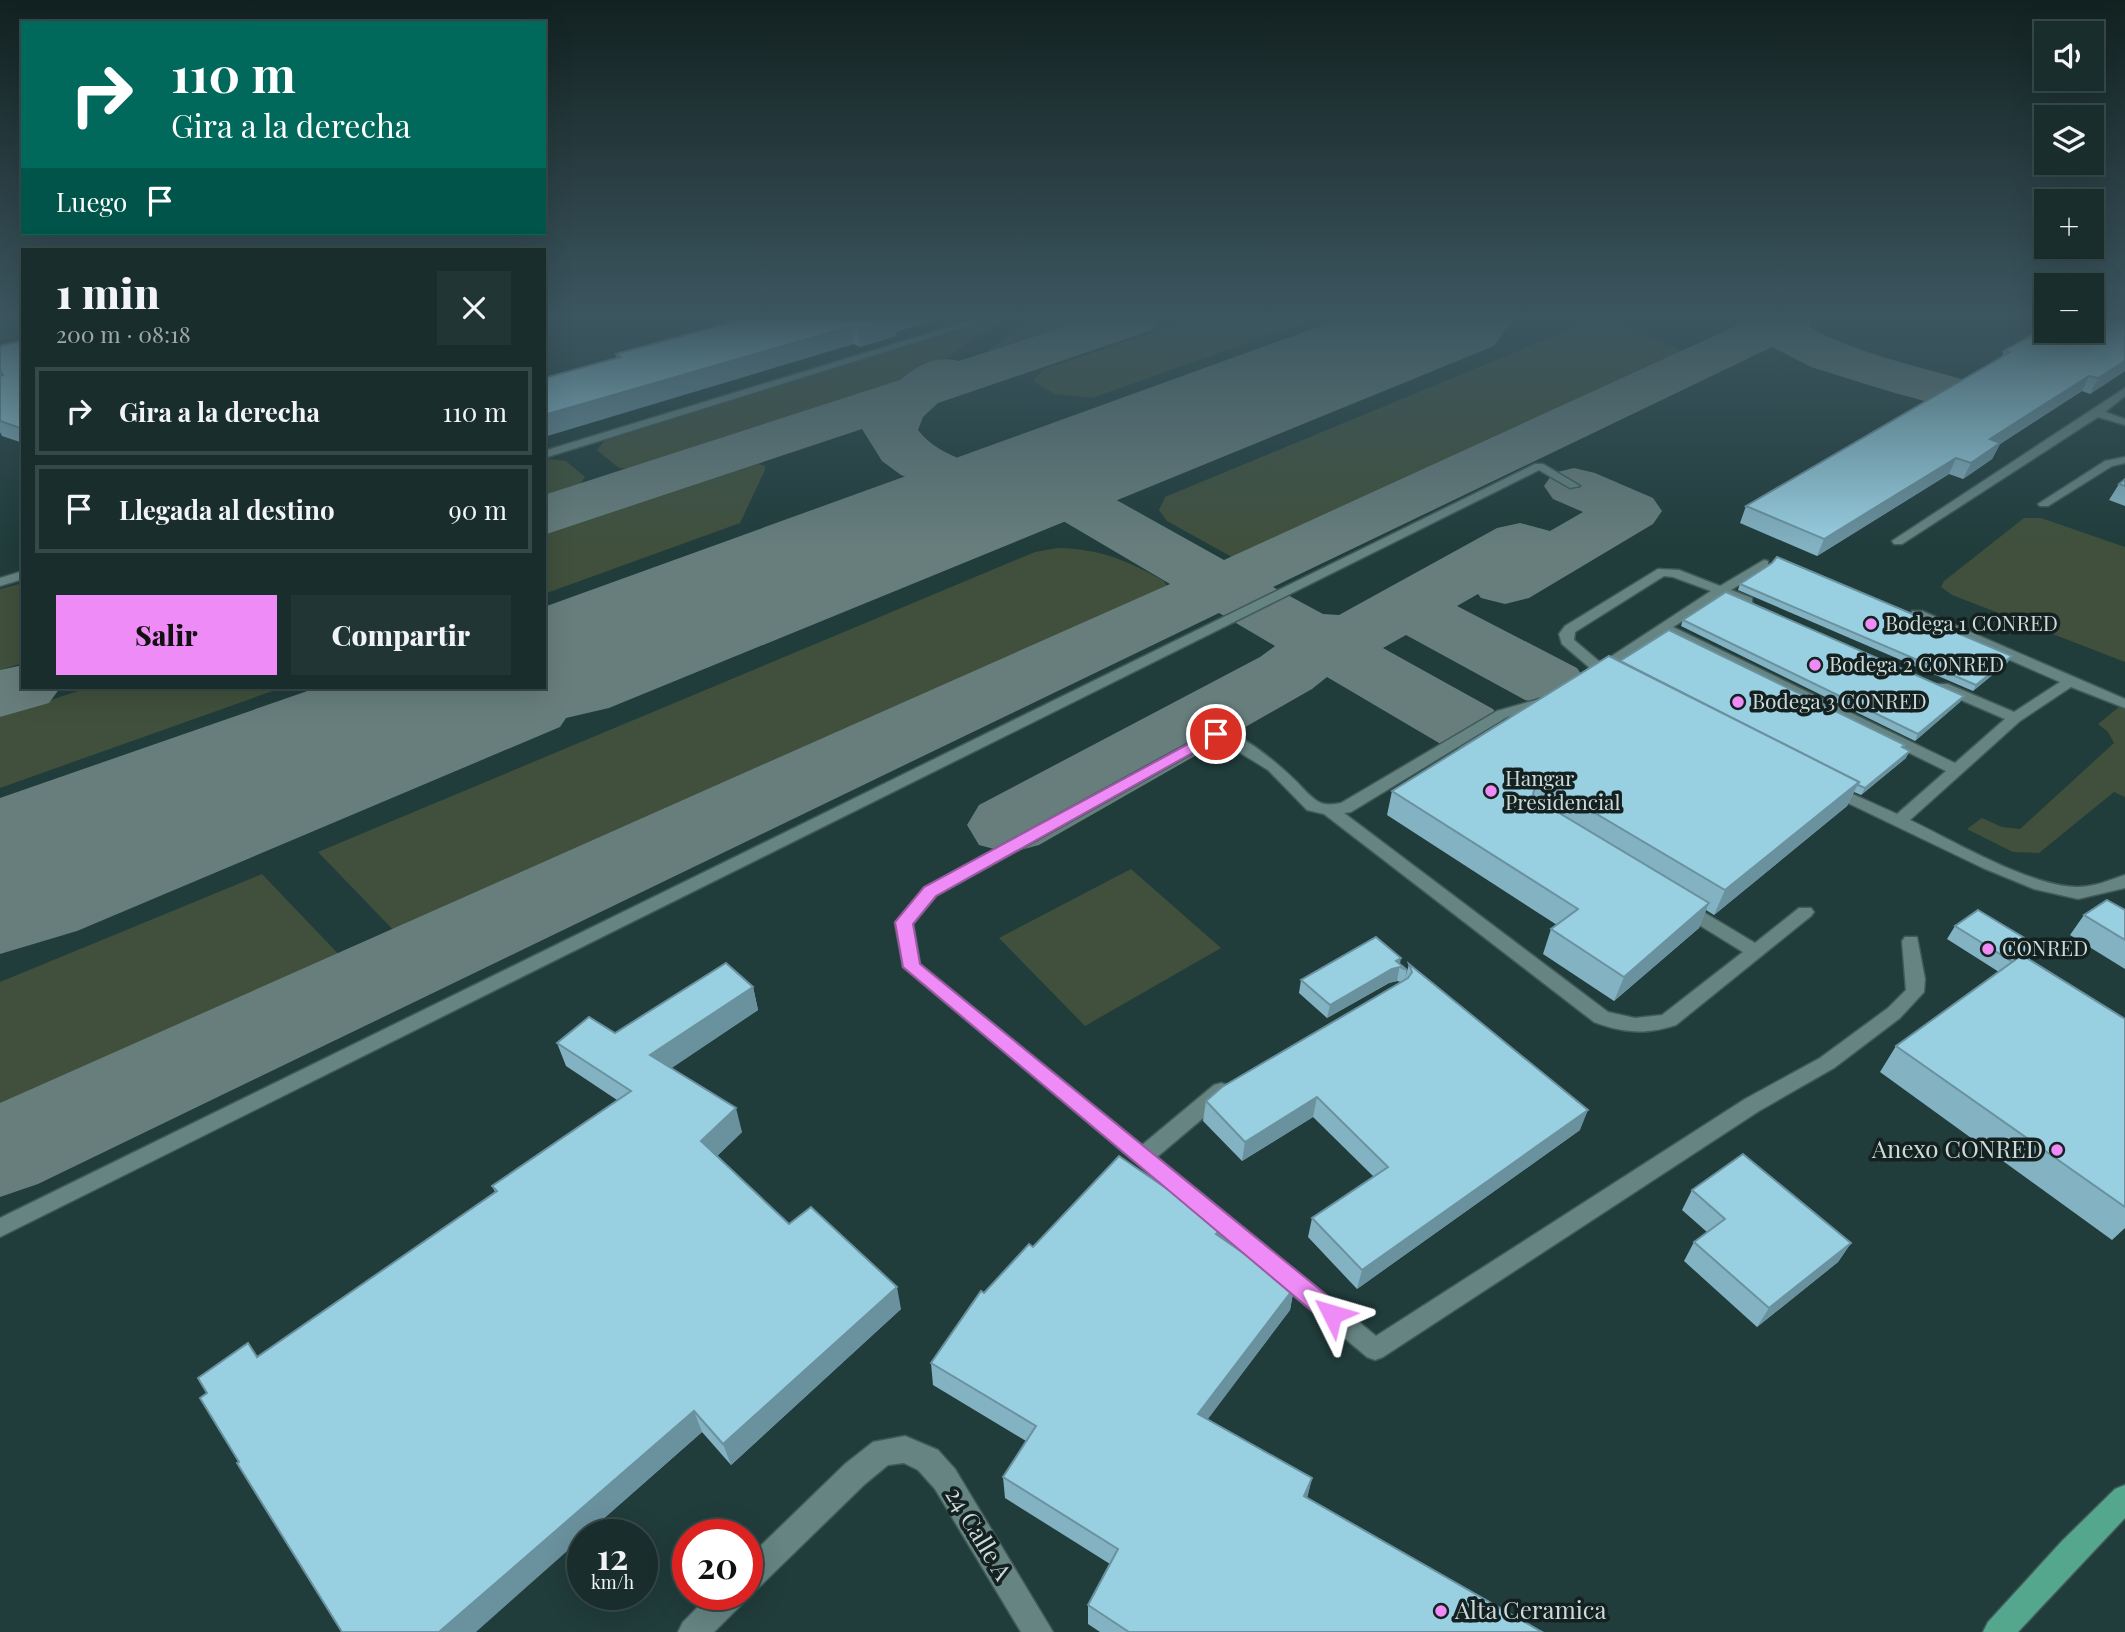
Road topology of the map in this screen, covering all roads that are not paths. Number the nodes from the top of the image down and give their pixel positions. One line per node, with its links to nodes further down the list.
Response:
1 (735, 396): 5 (lane)
2 (2118, 396): 3 (lane)
3 (2097, 413): 4 (lane); 9 (lane)
4 (2125, 422)
5 (546, 454)
6 (2125, 460): 8 (lane)
7 (1574, 486): 33 (lane)
8 (2045, 504)
9 (1898, 541)
10 (1764, 564): 13 (lane)
11 (21, 576): 12 (lane)
12 (0, 582)
13 (1722, 590): 14 (lane); 16 (lane); 17 (lane)
14 (1760, 607)
15 (1917, 614): 19 (lane)
16 (1663, 627): 17 (lane); 22 (lane)
17 (1605, 672): 24 (lane)
18 (1926, 679): 21 (lane)
19 (2070, 681): 20 (lane); 21 (lane)
20 (2125, 704)
21 (2015, 718): 22 (lane)
22 (1955, 769): 25 (lane)
23 (1815, 782): 25 (lane)
24 (1329, 810): 30 (lane); 32 (lane)
25 (1899, 821): 26 (lane)
26 (2125, 881)
27 (1675, 902): 30 (lane)
28 (1805, 912): 30 (lane)
29 (1911, 941): 32 (lane)
30 (1755, 951)
31 (1241, 1080): 32 (lane)
32 (1142, 1157)
33 (0, 1228)
34 (2125, 1499): 39 (main road)
35 (763, 1563): 38 (street, 24 Calle A)
36 (716, 1610): 37 (street)
37 (693, 1632)
38 (1038, 1632)
39 (1998, 1632)

